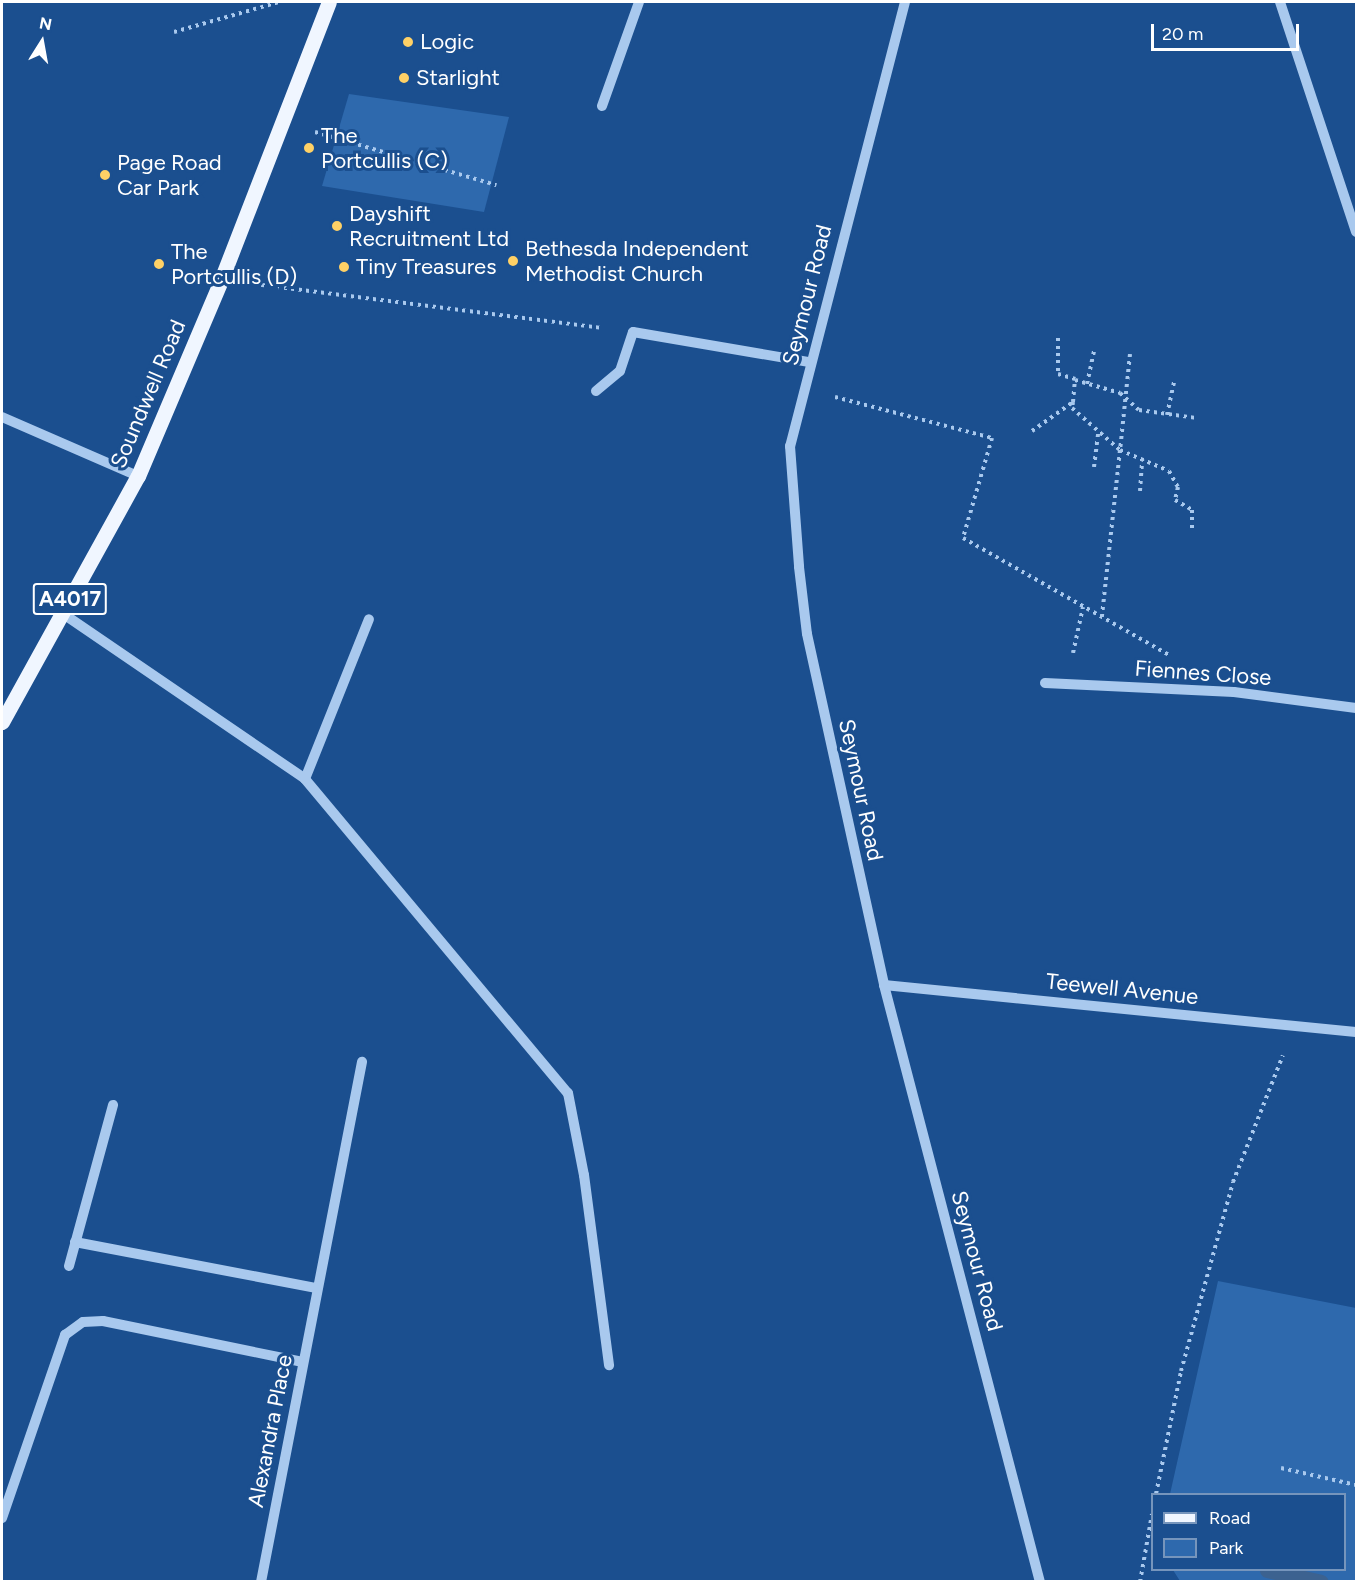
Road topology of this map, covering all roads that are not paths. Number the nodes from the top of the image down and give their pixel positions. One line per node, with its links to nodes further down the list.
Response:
1 (329, 2): 10 (main road, Soundwell Road / A4017)
2 (639, 2): 5 (street)
3 (905, 2): 7 (street, Seymour Road)
4 (1280, 2): 6 (street)
5 (602, 106)
6 (1356, 232)
7 (809, 362): 8 (street); 17 (street, Seymour Road)
8 (596, 391)
9 (2, 417): 10 (street)
10 (138, 476): 11 (main road, Soundwell Road / A4017)
11 (62, 613): 15 (main road, Soundwell Road / A4017); 16 (street)
12 (369, 619): 16 (street)
13 (1046, 683): 14 (street, Fiennes Close)
14 (1356, 708)
15 (2, 722)
16 (305, 779): 25 (street)
17 (884, 985): 18 (street, Teewell Avenue); 28 (street, Seymour Road)
18 (1356, 1032)
19 (362, 1062): 23 (street, Alexandra Place)
20 (113, 1105): 21 (street)
21 (75, 1242): 22 (street); 23 (street)
22 (69, 1266)
23 (317, 1288): 24 (street, Alexandra Place)
24 (303, 1362): 26 (street); 27 (street, Alexandra Place)
25 (609, 1365)
26 (2, 1518)
27 (261, 1581)
28 (1040, 1581)

